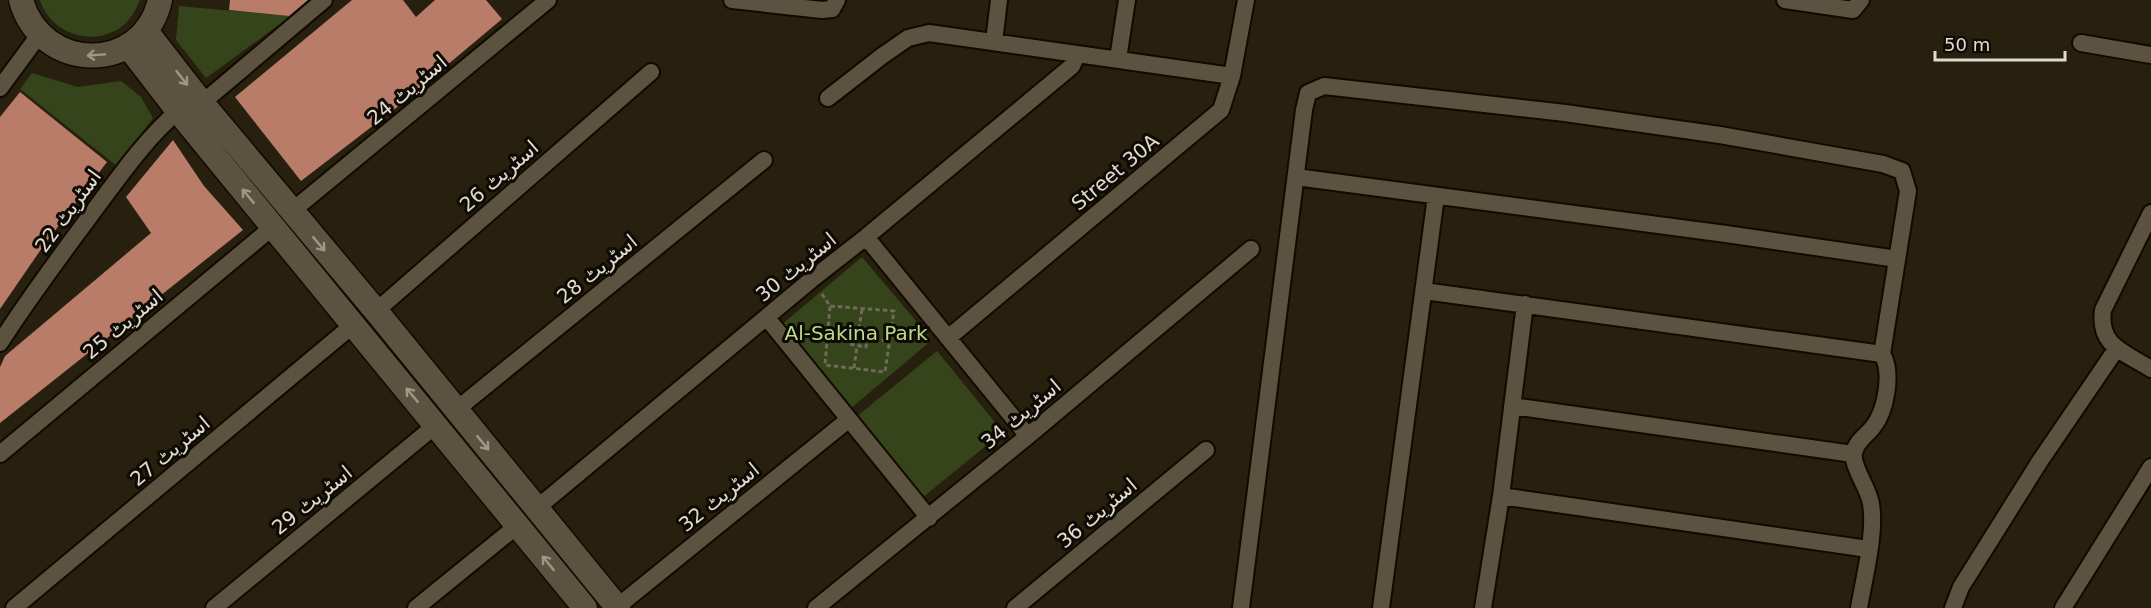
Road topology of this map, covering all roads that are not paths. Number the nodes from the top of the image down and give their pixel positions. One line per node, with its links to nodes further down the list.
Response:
1 (21, 0): 12 (street)
2 (160, 0): 13 (street)
3 (324, 0): 23 (street)
4 (548, 0): 29 (street, اسٹریٹ 24)
5 (732, 0): 6 (street)
6 (837, 0)
7 (999, 0): 14 (street)
8 (1127, 0): 18 (street)
9 (1246, 0): 20 (street, Street 30A)
10 (1785, 0): 11 (street)
11 (1861, 0)
12 (39, 35): 13 (street, one-way to 12); 21 (street)
13 (137, 39): 23 (street, one-way to 23); 24 (street)
14 (994, 42): 16 (street); 22 (street)
15 (2081, 44): 17 (street)
16 (1077, 55): 18 (street); 30 (street, اسٹریٹ 30)
17 (2151, 55)
18 (1118, 60): 20 (street)
19 (651, 72): 36 (street, اسٹریٹ 26)
20 (1232, 76): 39 (street, Street 30A)
21 (0, 88)
22 (828, 98)
23 (202, 103): 29 (street)
24 (178, 111): 29 (street, one-way to 24); 40 (street, اسٹریٹ 22)
25 (764, 160): 45 (street, اسٹریٹ 28)
26 (1296, 177): 27 (street); 33 (street); 67 (street)
27 (1436, 196): 33 (street); 34 (street)
28 (2151, 213): 31 (street)
29 (283, 219): 36 (street, one-way to 36); 38 (street); 50 (street, اسٹریٹ 25)
30 (866, 237): 37 (street, اسٹریٹ 30); 39 (street)
31 (2144, 248): 41 (street)
32 (1251, 249): 48 (street, اسٹریٹ 34)
33 (1898, 259): 42 (street)
34 (1424, 291): 35 (street); 68 (street)
35 (1525, 304): 42 (street); 44 (street)
36 (376, 311): 45 (street)
37 (767, 318): 46 (street); 56 (street, اسٹریٹ 30)
38 (354, 326): 47 (street, one-way to 38); 61 (street, اسٹریٹ 27)
39 (948, 338): 48 (street)
40 (0, 343)
41 (2117, 348): 43 (street); 71 (street)
42 (1882, 354): 51 (street)
43 (2151, 369)
44 (1512, 406): 51 (street); 55 (street)
45 (456, 410): 53 (street, one-way to 53)
46 (848, 420): 57 (street); 60 (street, اسٹریٹ 32)
47 (436, 425): 54 (street); 62 (street, اسٹریٹ 29)
48 (1029, 436): 57 (street, اسٹریٹ 34)
49 (1206, 450): 66 (street, اسٹریٹ 36)
50 (0, 454)
51 (1853, 454): 59 (street)
52 (2151, 467): 72 (street)
53 (513, 479): 54 (street); 56 (street)
54 (493, 495): 58 (street)
55 (1501, 496): 59 (street); 69 (street)
56 (537, 508): 60 (street)
57 (929, 518): 65 (street, اسٹریٹ 34)
58 (518, 525): 63 (street); 64 (street, one-way to 58)
59 (1869, 549): 70 (street)
60 (618, 607)
61 (14, 608)
62 (214, 608)
63 (416, 608)
64 (585, 608)
65 (816, 608)
66 (1015, 608)
67 (1241, 608)
68 (1381, 608)
69 (1482, 608)
70 (1859, 608)
71 (1953, 608)
72 (2063, 608)

